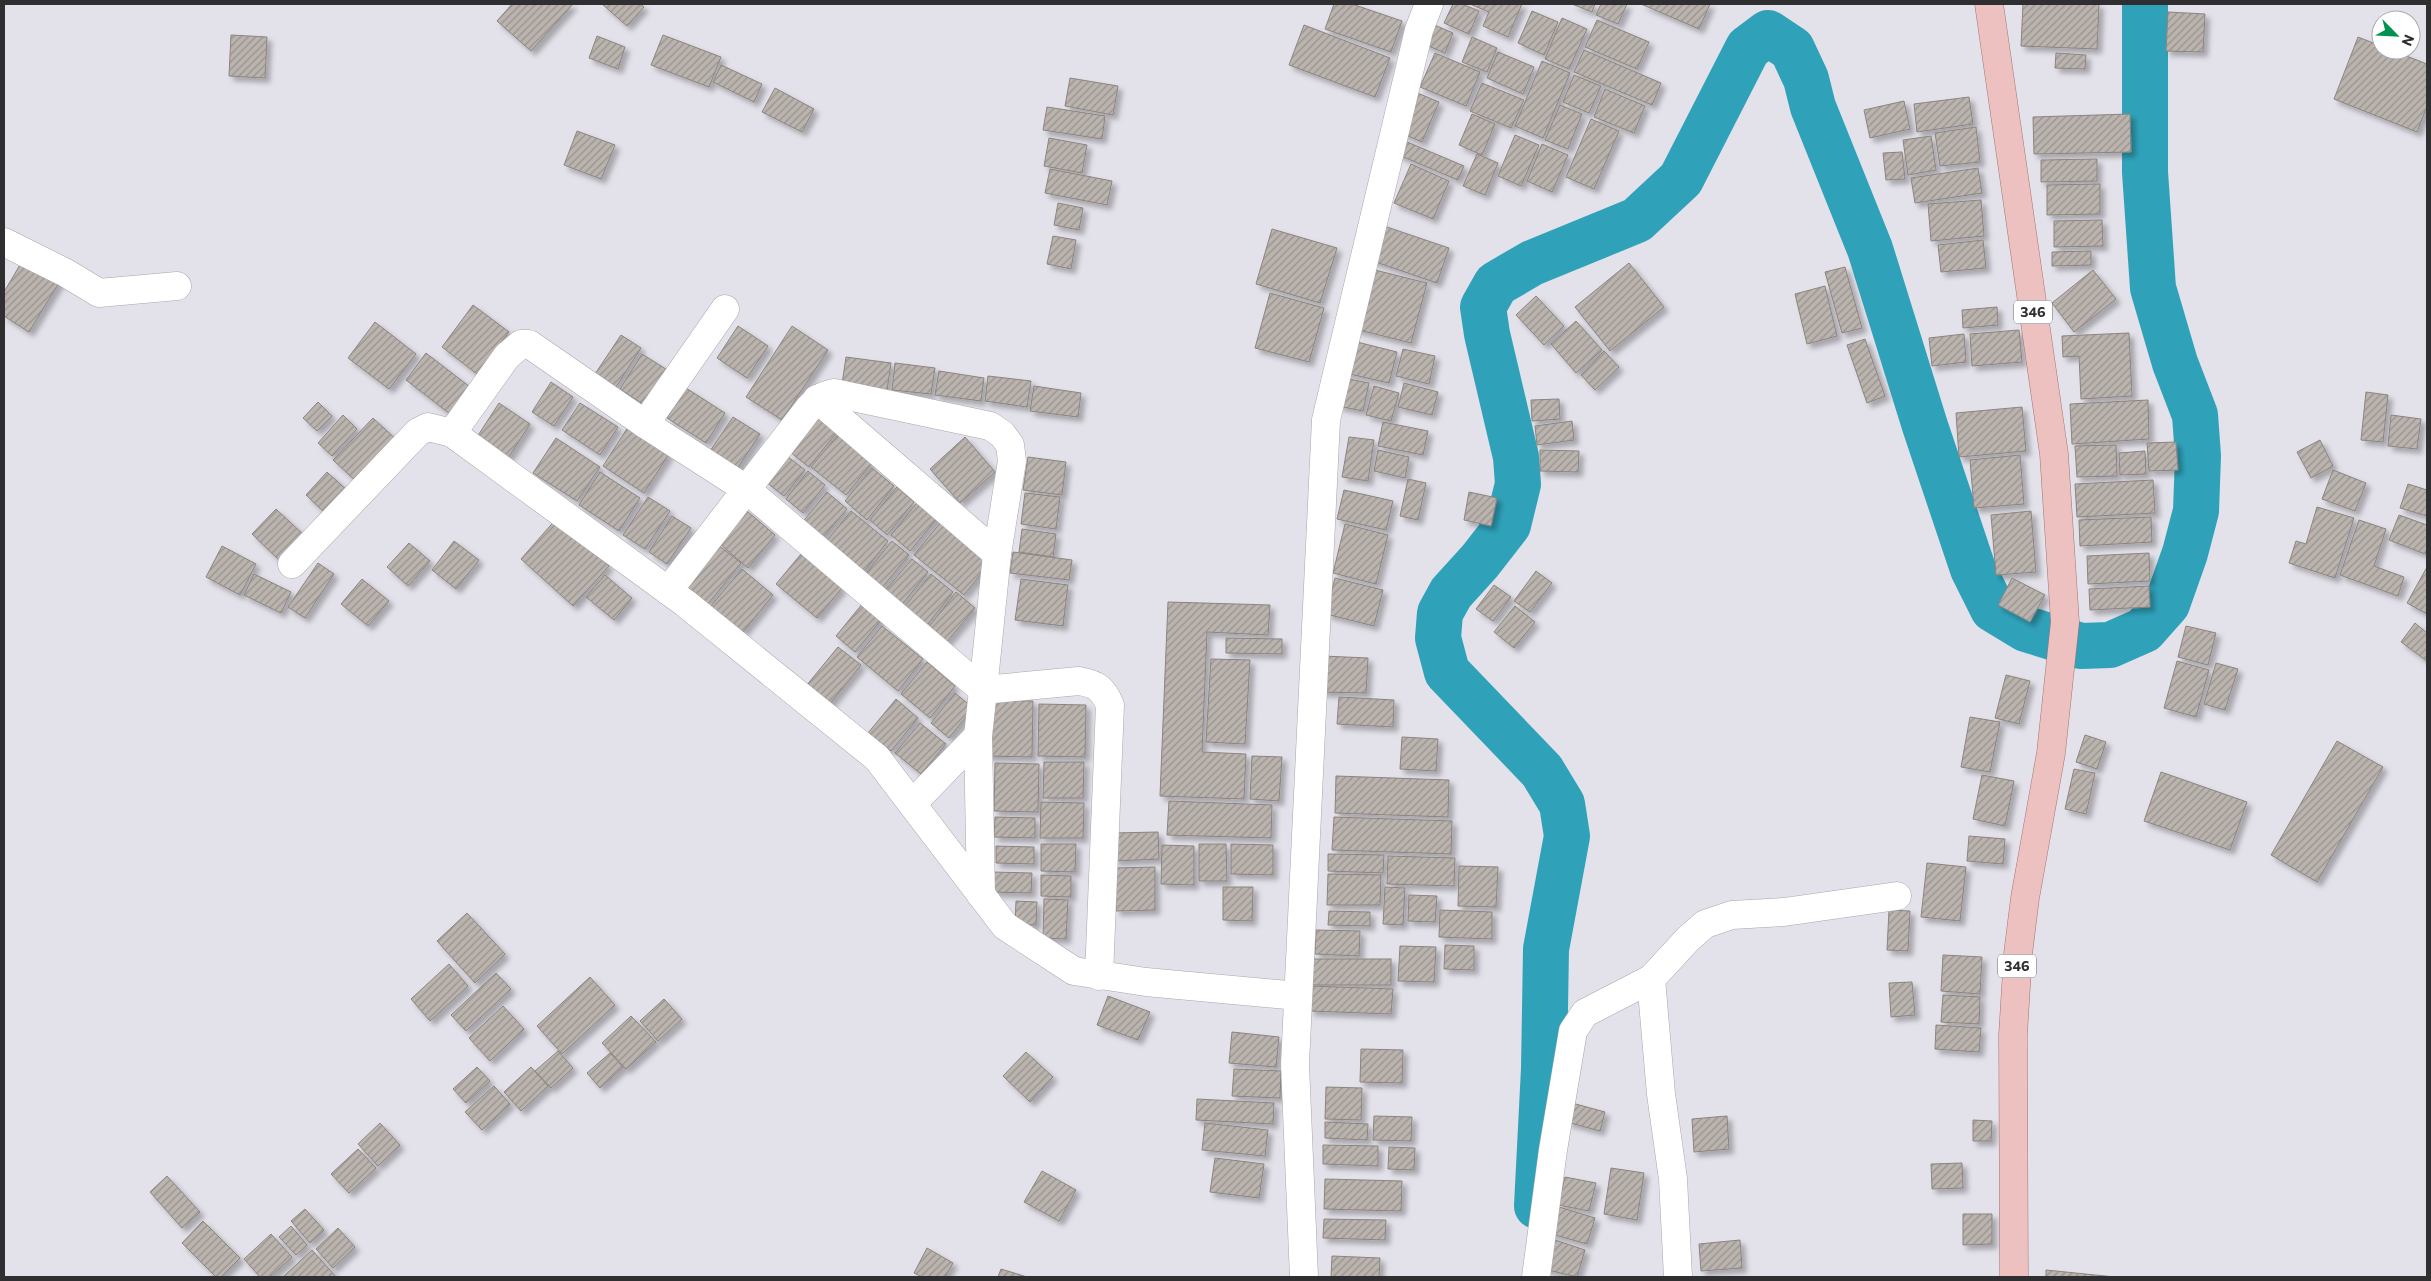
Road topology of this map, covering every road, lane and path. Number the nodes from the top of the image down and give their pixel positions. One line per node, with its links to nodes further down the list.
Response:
1 (1429, 4): 20 (street)
2 (1990, 4): 24 (main road, 346)
3 (4, 242): 4 (street)
4 (178, 286)
5 (724, 310): 7 (street)
6 (818, 399): 9 (street); 10 (street); 10 (street)
7 (645, 424): 8 (street); 9 (street)
8 (452, 433): 11 (street); 12 (street)
9 (746, 489): 12 (street); 13 (street)
10 (998, 554): 13 (street)
11 (292, 564)
12 (668, 591): 15 (street)
13 (983, 690): 14 (street); 18 (street)
14 (978, 736): 15 (street); 16 (street)
15 (912, 804): 16 (street)
16 (982, 895): 18 (street)
17 (1897, 896): 19 (street)
18 (1099, 976): 20 (street)
19 (1651, 979): 22 (street); 23 (street)
20 (1298, 996): 21 (street)
21 (1304, 1277)
22 (1536, 1277)
23 (1678, 1277)
24 (2014, 1277)

